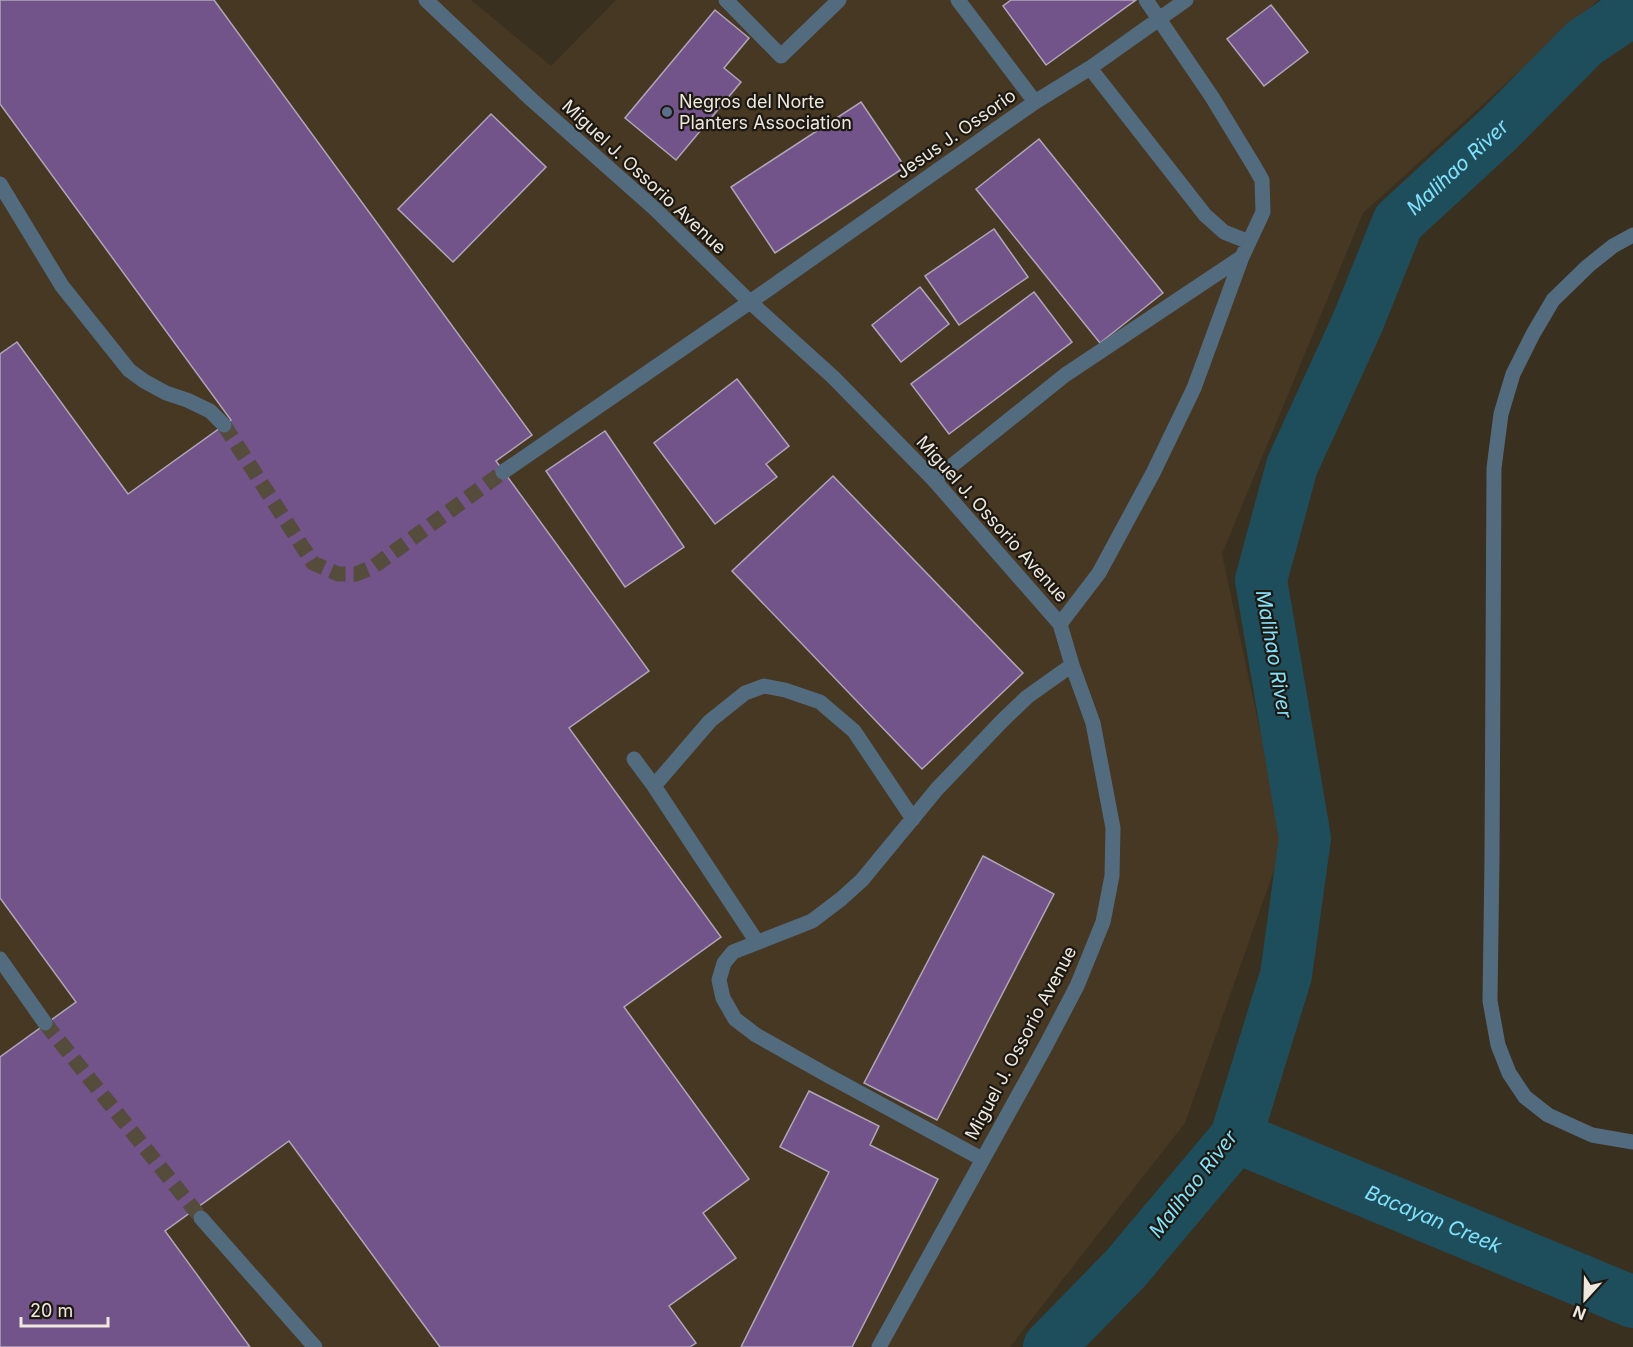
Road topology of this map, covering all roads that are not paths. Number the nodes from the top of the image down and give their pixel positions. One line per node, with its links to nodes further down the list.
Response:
1 (426, 0): 14 (street, Miguel J. Ossorio Avenue)
2 (726, 0): 3 (street)
3 (839, 0)
4 (958, 0): 9 (street)
5 (1146, 0): 7 (street)
6 (1186, 0): 7 (street, Jesus J. Ossorio)
7 (1160, 20): 8 (street, Jesus J. Ossorio); 12 (street)
8 (1090, 68): 9 (street, Jesus J. Ossorio); 12 (street)
9 (1035, 102): 14 (street, Jesus J. Ossorio)
10 (0, 184): 15 (street)
11 (1633, 235): 26 (street)
12 (1249, 242): 13 (street)
13 (1242, 257): 17 (street); 18 (street)
14 (750, 302): 16 (street, Jesus J. Ossorio); 17 (street, Miguel J. Ossorio Avenue)
15 (224, 425)
16 (503, 472)
17 (934, 480): 18 (street, Miguel J. Ossorio Avenue)
18 (1059, 624): 19 (street, Miguel J. Ossorio Avenue)
19 (1071, 665): 22 (street); 27 (street, Miguel J. Ossorio Avenue)
20 (634, 759): 21 (street)
21 (654, 786): 22 (street); 23 (street)
22 (913, 819): 23 (street)
23 (757, 942): 27 (street)
24 (0, 959): 25 (street)
25 (45, 1023)
26 (1633, 1142)
27 (982, 1159): 30 (street, Miguel J. Ossorio Avenue)
28 (201, 1218): 29 (street)
29 (315, 1347)
30 (879, 1347)

